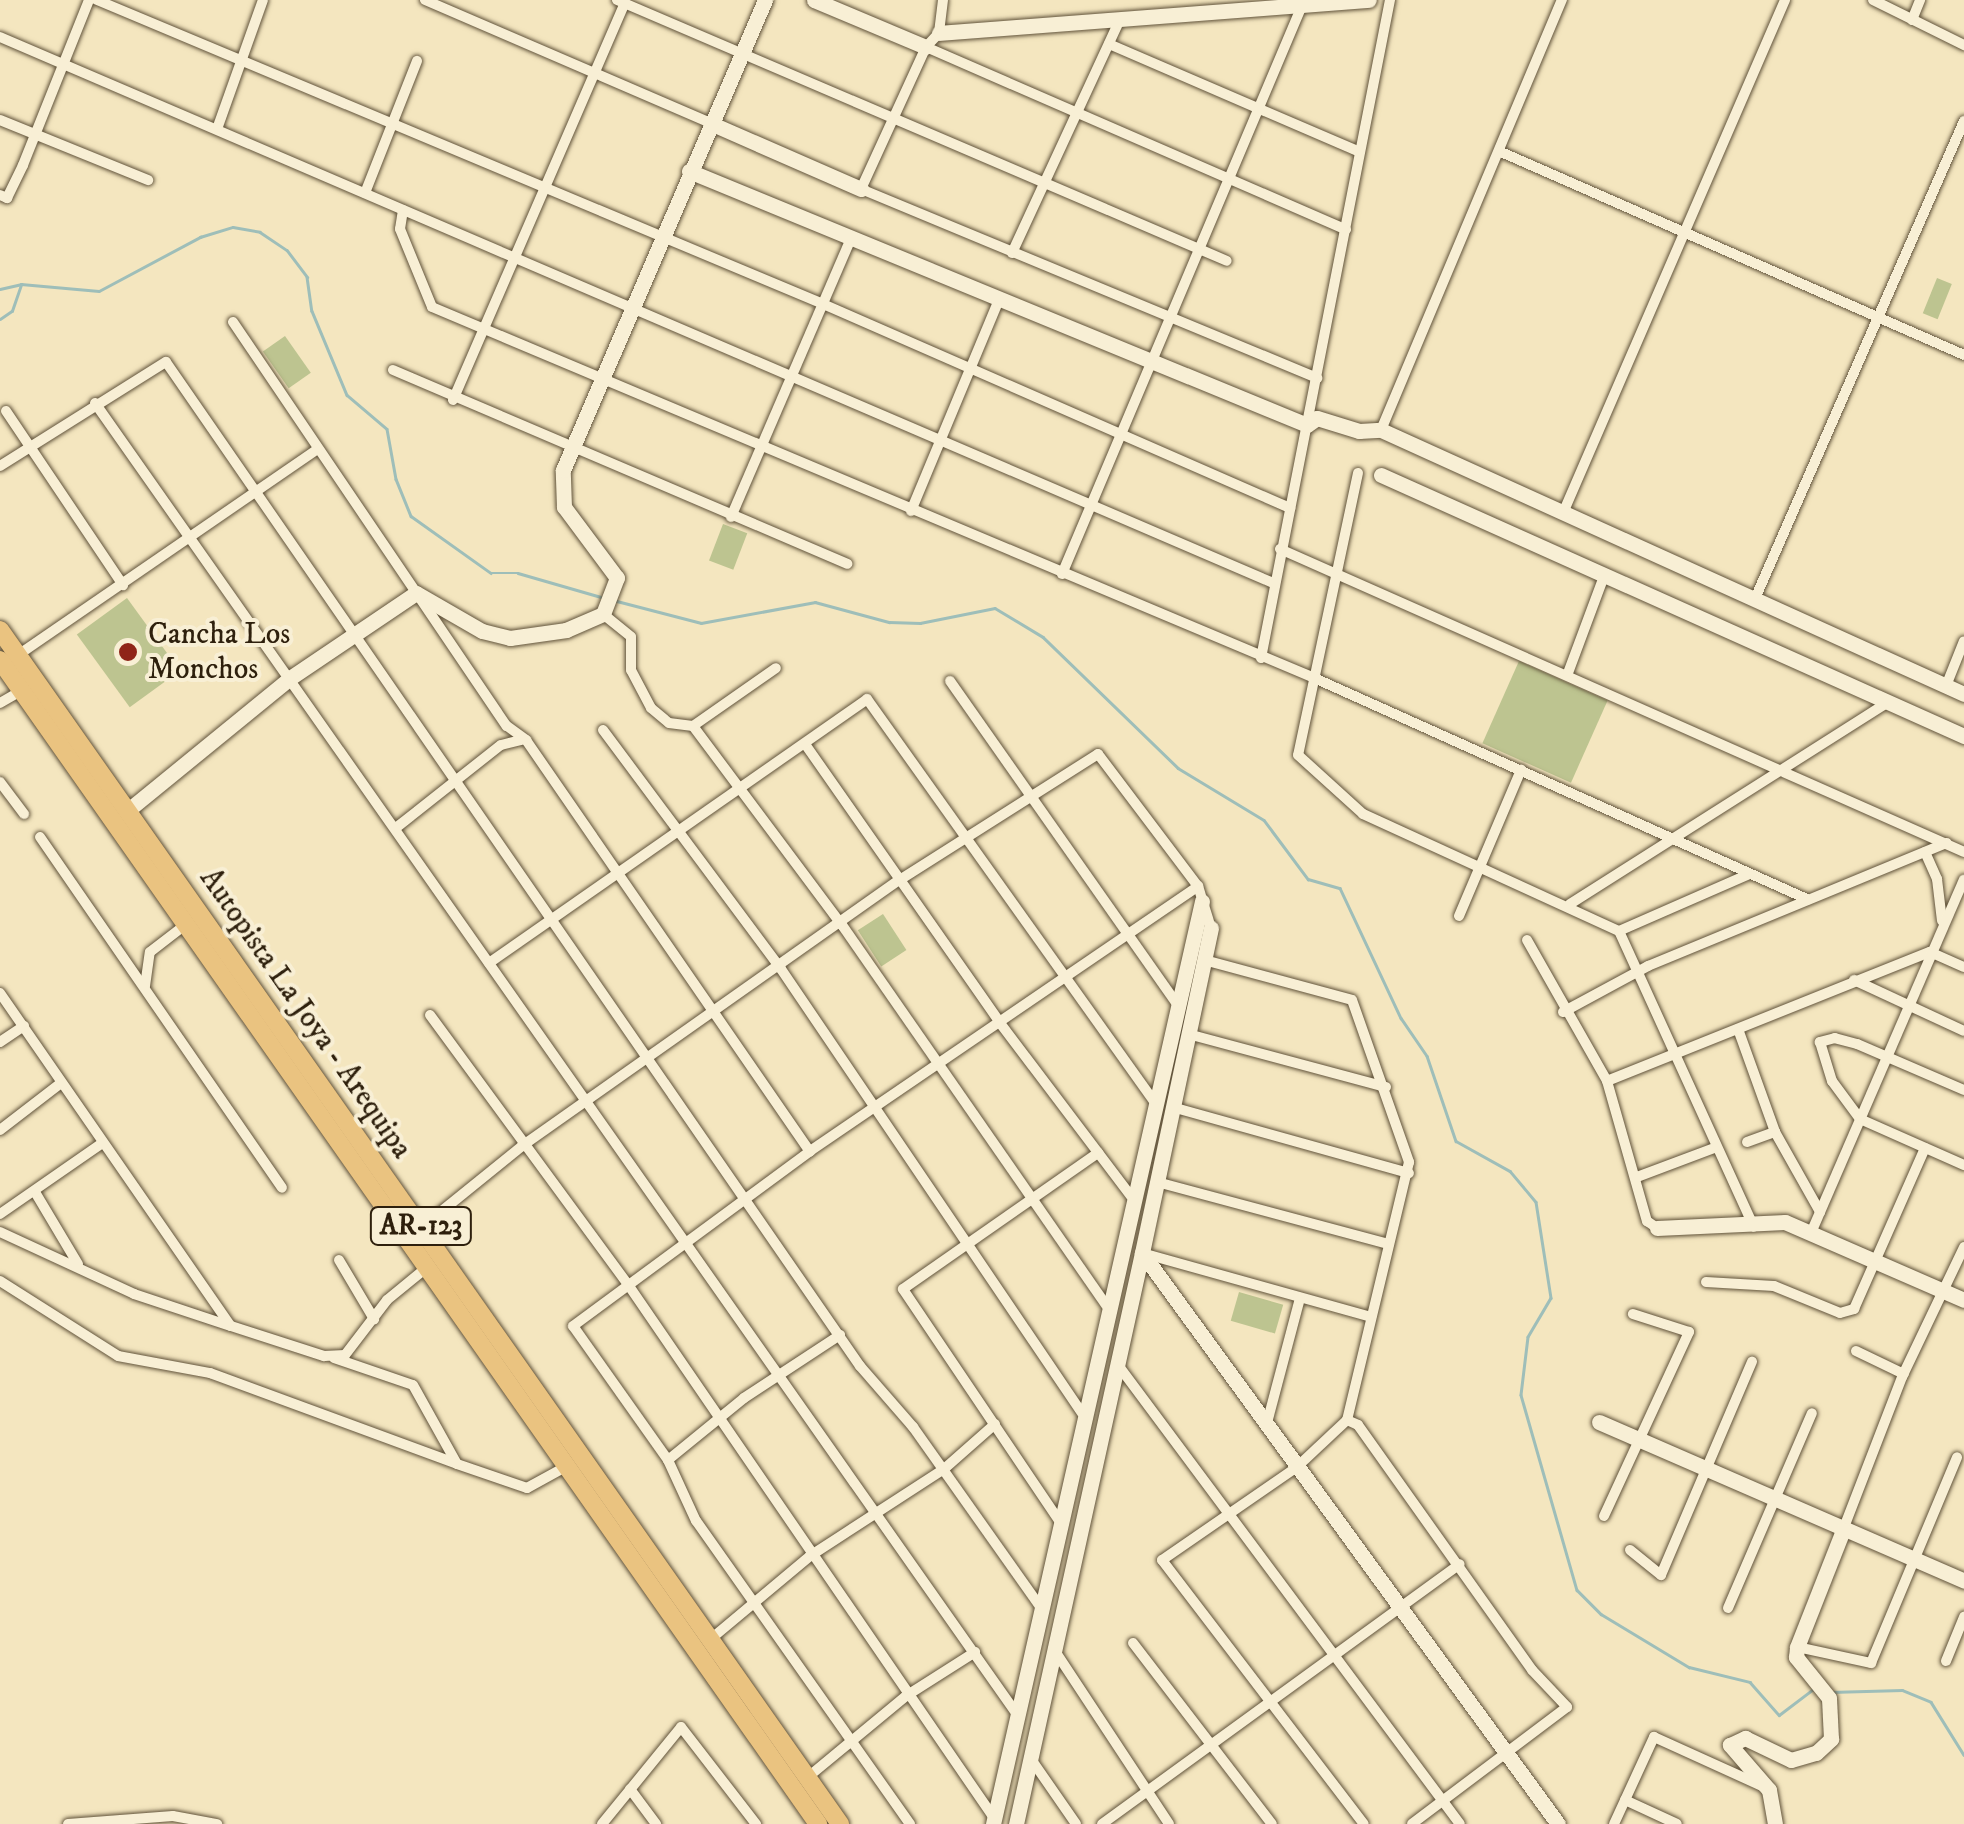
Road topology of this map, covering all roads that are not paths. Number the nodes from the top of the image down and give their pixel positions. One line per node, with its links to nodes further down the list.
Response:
1 (89, 0): 29 (street)
2 (97, 0): 27 (street)
3 (263, 0): 27 (street)
4 (425, 0): 16 (street)
5 (765, 0): 26 (street)
6 (814, 0): 25 (street)
7 (943, 0): 21 (street)
8 (1369, 0): 14 (street)
9 (1390, 0): 40 (street)
10 (1562, 0): 41 (street)
11 (1785, 0): 52 (street)
12 (1873, 0): 20 (street)
13 (1920, 0): 20 (street)
14 (1346, 1): 18 (street)
15 (621, 2): 26 (street); 30 (street)
16 (443, 4): 30 (street)
17 (1180, 8): 18 (street); 19 (street)
18 (1301, 8): 31 (street)
19 (1120, 20): 21 (street); 23 (street)
20 (1912, 20): 24 (street)
21 (939, 33): 25 (street)
22 (0, 37): 29 (street)
23 (1109, 44): 31 (street); 32 (street)
24 (1964, 44)
25 (926, 46): 32 (street); 34 (street)
26 (743, 53): 34 (street); 36 (street)
27 (244, 60): 37 (street); 38 (street)
28 (418, 61): 37 (street)
29 (62, 63): 38 (street); 39 (street)
30 (591, 72): 36 (street); 46 (street)
31 (1256, 108): 40 (street); 43 (street)
32 (1073, 112): 43 (street); 45 (street)
33 (0, 120): 39 (street)
34 (893, 120): 45 (street); 47 (street)
35 (1964, 121): 62 (street)
36 (710, 122): 42 (street); 47 (street)
37 (395, 124): 46 (street); 48 (street)
38 (218, 129): 48 (street)
39 (34, 134): 44 (street); 49 (street)
40 (1358, 150): 51 (street)
41 (1501, 152): 52 (street); 77 (street)
42 (689, 171): 53 (street); 54 (street)
43 (1228, 178): 51 (street); 55 (street)
44 (148, 180)
45 (1044, 183): 55 (street); 56 (street)
46 (546, 189): 53 (street); 57 (street)
47 (861, 189): 56 (street)
48 (365, 193): 50 (street)
49 (0, 195)
50 (403, 210): 57 (street); 65 (street)
51 (1346, 230): 71 (street)
52 (1684, 234): 62 (street); 91 (street)
53 (663, 237): 60 (street); 61 (street)
54 (851, 238): 59 (street); 60 (street)
55 (1198, 250): 58 (street); 63 (street)
56 (1012, 253): 63 (street)
57 (517, 257): 61 (street); 65 (street)
58 (1226, 262)
59 (1000, 300): 67 (street); 68 (street)
60 (823, 304): 68 (street); 70 (street)
61 (634, 308): 70 (street); 72 (street)
62 (1876, 317): 66 (street); 102 (street)
63 (1168, 320): 67 (street); 71 (street)
64 (233, 322): 82 (street)
65 (484, 330): 72 (street); 73 (street)
66 (1964, 355)
67 (1152, 363): 76 (street); 78 (street)
68 (971, 369): 78 (street); 79 (street)
69 (393, 370): 73 (street)
70 (789, 375): 79 (street); 80 (street)
71 (1317, 378): 76 (street)
72 (603, 383): 80 (street); 83 (street)
73 (453, 400): 83 (street)
74 (95, 403): 81 (street); 87 (street); 93 (street)
75 (6, 411): 81 (street)
76 (1307, 425): 77 (street); 89 (street)
77 (1381, 430): 91 (street)
78 (1122, 433): 88 (street); 89 (street)
79 (938, 440): 88 (street); 90 (street)
80 (758, 445): 90 (street); 92 (street)
81 (29, 446): 84 (street); 100 (street)
82 (318, 449): 87 (street); 101 (street)
83 (570, 450): 92 (street); 103 (street)
84 (0, 466)
85 (1358, 472): 97 (street)
86 (1380, 475): 98 (street)
87 (254, 495): 93 (street); 105 (street)
88 (1091, 504): 96 (street); 99 (street)
89 (1290, 508): 94 (street)
90 (911, 511): 96 (street)
91 (1564, 513): 102 (street)
92 (731, 518): 95 (street)
93 (188, 540): 100 (street); 111 (street)
94 (1280, 549): 97 (street); 99 (street)
95 (847, 564)
96 (1062, 574): 108 (street)
97 (1337, 575): 110 (street); 112 (street)
98 (1604, 576): 110 (street); 117 (street)
99 (1273, 583): 108 (street)
100 (123, 585): 107 (street)
101 (416, 593): 103 (street); 105 (street); 122 (street)
102 (1754, 602): 114 (street)
103 (603, 614): 119 (street)
104 (0, 630): 107 (main road, Autopista La Joya - Arequipa / AR-123)
105 (352, 635): 111 (street); 126 (street)
106 (1964, 640): 114 (street)
107 (9, 658): 115 (main road, Autopista La Joya - Arequipa / AR-123); 130 (main road, Autopista La Joya - Arequipa / AR-123)
108 (1261, 658): 112 (street)
109 (776, 668): 119 (street)
110 (1568, 672): 124 (street)
111 (290, 678): 130 (street); 132 (street)
112 (1312, 678): 125 (street); 140 (street)
113 (950, 681): 129 (street)
114 (1946, 686): 116 (street)
115 (21, 691): 118 (street); 150 (main road, Autopista La Joya - Arequipa / AR-123)
116 (1964, 694)
117 (1889, 701): 121 (street); 124 (street)
118 (0, 704)
119 (694, 726): 128 (street)
120 (603, 730): 133 (street)
121 (1964, 736)
122 (526, 740): 126 (street); 142 (street)
123 (805, 744): 128 (street); 136 (street); 144 (street)
124 (1780, 768): 134 (street); 137 (street)
125 (1521, 770): 134 (street); 140 (street)
126 (458, 777): 132 (street); 149 (street)
127 (0, 782): 131 (street)
128 (739, 788): 133 (street); 151 (street)
129 (1030, 792): 136 (street); 145 (street); 155 (street)
130 (126, 811): 211 (main road, Autopista La Joya - Arequipa / AR-123)
131 (24, 814)
132 (397, 827): 159 (street)
133 (680, 832): 142 (street); 161 (street)
134 (1670, 836): 141 (street); 147 (street)
135 (40, 837): 165 (street)
136 (962, 838): 144 (street); 163 (street)
137 (1947, 843): 138 (street); 139 (street)
138 (1925, 852): 146 (street); 152 (street)
139 (1964, 852)
140 (1483, 864): 147 (street); 148 (street)
141 (1747, 875): 146 (street); 154 (street)
142 (620, 876): 149 (street); 170 (street)
143 (1964, 880): 152 (street)
144 (898, 881): 151 (street); 172 (street)
145 (1200, 894): 153 (street); 155 (street); 167 (street)
146 (1807, 898): 162 (street)
147 (1570, 904): 154 (street)
148 (1459, 916)
149 (557, 919): 159 (street); 180 (street)
150 (185, 925): 165 (street); 224 (main road, Autopista La Joya - Arequipa / AR-123)
151 (842, 925): 161 (street); 181 (street)
152 (1942, 927): 157 (street)
153 (1211, 928): 158 (street)
154 (1619, 930): 162 (street)
155 (1126, 934): 163 (street); 167 (street)
156 (1527, 940): 169 (street)
157 (1930, 952): 160 (street); 164 (street); 168 (street)
158 (1204, 960): 176 (street); 184 (street)
159 (490, 963): 187 (street)
160 (1964, 967)
161 (781, 968): 170 (street); 189 (street)
162 (1641, 970): 169 (street); 178 (street)
163 (1064, 978): 172 (street); 186 (street)
164 (1854, 980): 168 (street); 174 (street)
165 (145, 986): 204 (street)
166 (0, 992): 173 (street)
167 (1176, 1002): 186 (street)
168 (1910, 1008): 175 (street); 179 (street)
169 (1563, 1012): 182 (street)
170 (716, 1013): 180 (street); 198 (street)
171 (430, 1016): 195 (street)
172 (1000, 1023): 181 (street); 199 (street)
173 (24, 1026): 177 (street); 183 (street)
174 (1738, 1029): 178 (street); 192 (street)
175 (1964, 1031)
176 (1188, 1034): 184 (street); 188 (street)
177 (0, 1042)
178 (1680, 1052): 182 (street); 196 (street)
179 (1889, 1056): 185 (street); 190 (street); 190 (street)
180 (653, 1059): 187 (street); 207 (street)
181 (941, 1065): 189 (street); 208 (street)
182 (1606, 1081): 202 (street)
183 (61, 1083): 191 (street); 194 (street)
184 (1386, 1087): 201 (street)
185 (1964, 1090)
186 (1153, 1100): 206 (street)
187 (586, 1103): 195 (street); 216 (street)
188 (1172, 1108): 201 (street); 203 (street)
189 (875, 1109): 198 (street); 217 (street)
190 (1860, 1119): 197 (street); 209 (street)
191 (0, 1130)
192 (1775, 1132): 193 (street); 209 (street)
193 (1747, 1142)
194 (101, 1144): 205 (street); 235 (street)
195 (522, 1146): 211 (street); 226 (street)
196 (1717, 1147): 202 (street); 213 (street)
197 (1926, 1148): 200 (street); 222 (street)
198 (810, 1152): 207 (street)
199 (1098, 1153): 206 (street); 208 (street)
200 (1964, 1165)
201 (1409, 1173): 218 (street)
202 (1637, 1177): 212 (street)
203 (1158, 1182): 218 (street); 220 (street)
204 (282, 1188)
205 (35, 1192): 210 (street); 223 (street)
206 (1131, 1196): 231 (street)
207 (745, 1199): 216 (street); 236 (street)
208 (1034, 1201): 217 (street); 231 (street)
209 (1820, 1212): 215 (street)
210 (0, 1214)
211 (422, 1227): 274 (main road, Autopista La Joya - Arequipa / AR-123)
212 (1656, 1228): 213 (street)
213 (1755, 1228): 215 (street)
214 (0, 1232): 223 (street)
215 (1811, 1233): 222 (street)
216 (684, 1242): 226 (street); 242 (street)
217 (964, 1244): 243 (street); 249 (street)
218 (1389, 1244): 233 (street)
219 (1964, 1247): 228 (street)
220 (1142, 1253): 229 (street); 240 (street); 248 (street)
221 (339, 1260): 234 (street)
222 (1878, 1262): 227 (street); 228 (street)
223 (78, 1264): 235 (street)
224 (426, 1268): 234 (street); 254 (main road, Autopista La Joya - Arequipa / AR-123)
225 (0, 1280): 253 (street)
226 (626, 1282): 245 (street); 252 (street)
227 (1706, 1282)
228 (1947, 1292): 230 (street); 241 (street)
229 (1300, 1298): 233 (street); 248 (street)
230 (1964, 1300)
231 (1106, 1305): 243 (street)
232 (1633, 1314): 250 (street)
233 (1371, 1316): 246 (street)
234 (374, 1318): 238 (street)
235 (230, 1326): 238 (street)
236 (840, 1335): 242 (street); 257 (street)
237 (1856, 1351): 241 (street)
238 (333, 1358): 253 (street)
239 (1752, 1362): 256 (street)
240 (1117, 1364): 259 (street); 277 (street)
241 (1904, 1374): 263 (street)
242 (780, 1378): 245 (street); 260 (street)
243 (1082, 1413): 262 (street)
244 (1812, 1413): 258 (street)
245 (719, 1418): 252 (street); 265 (street)
246 (1346, 1420): 255 (street); 267 (street)
247 (1600, 1422): 250 (street)
248 (1267, 1423): 255 (street)
249 (995, 1424): 257 (street); 262 (street)
250 (1640, 1439): 256 (street); 261 (street)
251 (1958, 1458): 266 (street)
252 (668, 1460): 269 (street)
253 (458, 1464): 254 (street)
254 (567, 1466): 300 (main road, Autopista La Joya - Arequipa / AR-123)
255 (1297, 1467): 259 (street); 272 (street)
256 (1708, 1468): 258 (street); 264 (street)
257 (944, 1469): 260 (street); 271 (street)
258 (1775, 1499): 263 (street); 270 (street)
259 (1225, 1510): 279 (street); 282 (street)
260 (879, 1514): 265 (street); 278 (street)
261 (1604, 1516)
262 (1060, 1522): 271 (street)
263 (1844, 1530): 266 (street); 276 (street)
264 (1630, 1550)
265 (810, 1556): 269 (street); 281 (street)
266 (1915, 1562): 268 (street); 276 (street)
267 (1460, 1564): 272 (street); 286 (street)
268 (1964, 1582)
269 (754, 1603): 274 (street); 284 (street)
270 (1728, 1608)
271 (1043, 1610): 283 (street)
272 (1398, 1612): 279 (street); 286 (street)
273 (1964, 1617): 280 (street)
274 (712, 1638): 288 (main road, Autopista La Joya - Arequipa / AR-123)
275 (1132, 1643): 285 (street)
276 (1796, 1647): 290 (street)
277 (1054, 1650): 287 (street); 291 (street)
278 (975, 1652): 281 (street); 283 (street)
279 (1331, 1658): 282 (street); 293 (street)
280 (1946, 1661)
281 (906, 1696): 284 (street); 294 (street)
282 (1275, 1703): 285 (street); 308 (street)
283 (1018, 1716): 294 (street)
284 (852, 1744): 288 (street); 302 (street)
285 (1210, 1746): 291 (street); 307 (street)
286 (1508, 1756): 293 (street); 311 (street)
287 (1030, 1758): 303 (street); 304 (street)
288 (808, 1776): 301 (main road, Autopista La Joya - Arequipa / AR-123)
289 (630, 1789): 297 (street); 298 (street); 299 (street)
290 (1769, 1790): 292 (street); 314 (street)
291 (1144, 1791): 305 (street); 306 (street)
292 (1625, 1800): 312 (street); 313 (street)
293 (1444, 1801): 309 (street); 310 (street)
294 (994, 1821)
295 (68, 1824): 296 (street)
296 (215, 1824)
297 (602, 1824)
298 (656, 1824)
299 (756, 1824)
300 (818, 1824)
301 (840, 1824)
302 (910, 1824)
303 (1016, 1824)
304 (1076, 1824)
305 (1102, 1824)
306 (1168, 1824)
307 (1272, 1824)
308 (1364, 1824)
309 (1412, 1824)
310 (1460, 1824)
311 (1558, 1824)
312 (1614, 1824)
313 (1677, 1824)
314 (1775, 1824)

